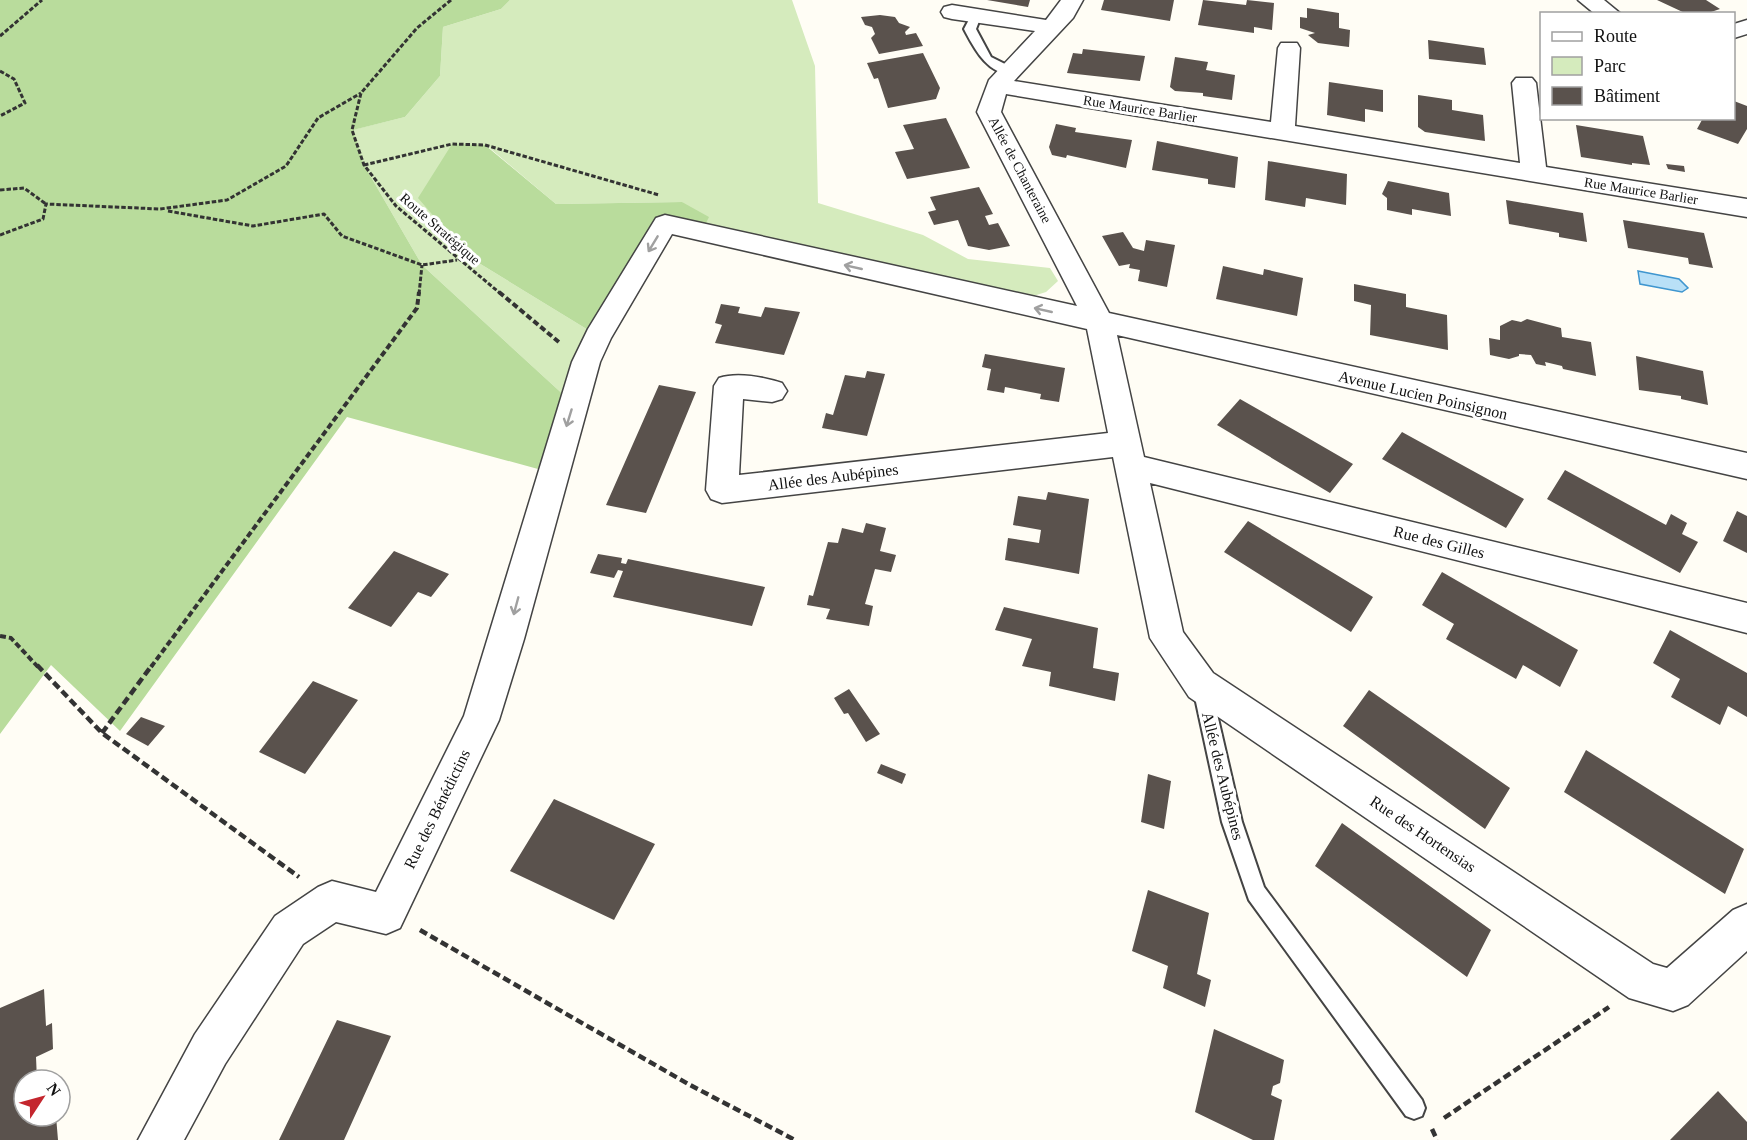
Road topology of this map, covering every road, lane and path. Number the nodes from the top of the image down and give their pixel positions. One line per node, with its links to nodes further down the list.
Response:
1 (42, 0): 9 (path)
2 (451, 0): 14 (path, Route Stratégique)
3 (1072, 0): 8 (street, Allée de Chanteraine)
4 (1589, 0): 6 (street)
5 (952, 12): 7 (street)
6 (1607, 12)
7 (976, 16): 8 (street); 12 (lane)
8 (1051, 27): 12 (street, Allée de Chanteraine)
9 (0, 36)
10 (1289, 48): 16 (street)
11 (0, 71): 15 (path)
12 (1004, 78): 16 (street, Rue Maurice Barlier); 27 (street, Allée de Chanteraine)
13 (1524, 83): 18 (street)
14 (361, 93): 17 (path, Route Stratégique); 23 (path)
15 (0, 116)
16 (1282, 132): 18 (street, Rue Maurice Barlier)
17 (364, 165): 20 (path); 25 (path, Route Stratégique)
18 (1534, 174): 22 (street, Rue Maurice Barlier)
19 (0, 190): 21 (path)
20 (664, 197)
21 (46, 204): 23 (path); 24 (path)
22 (1747, 208)
23 (160, 209): 26 (path)
24 (0, 236)
25 (458, 260): 26 (path); 28 (path, Route Stratégique)
26 (422, 265): 35 (path)
27 (1100, 323): 28 (street, Avenue Lucien Poinsignon, one-way to 28); 30 (street, Allée des Aubépines); 31 (street, Avenue Lucien Poinsignon)
28 (586, 362): 37 (street, Rue des Bénédictins, one-way to 37)
29 (772, 391): 30 (street, Allée des Aubépines)
30 (1129, 454): 32 (street, Rue des Gilles); 34 (street, Allée des Aubépines)
31 (1747, 466)
32 (1747, 618)
33 (0, 636): 35 (path)
34 (1201, 685): 39 (street, Rue des Hortensias); 40 (lane, Allée des Aubépines)
35 (102, 733): 36 (path)
36 (332, 902): 37 (street); 42 (street)
37 (387, 914): 43 (path)
38 (1747, 924): 39 (street)
39 (1644, 983): 41 (path)
40 (1414, 1108)
41 (1431, 1128)
42 (159, 1140)
43 (795, 1140)

